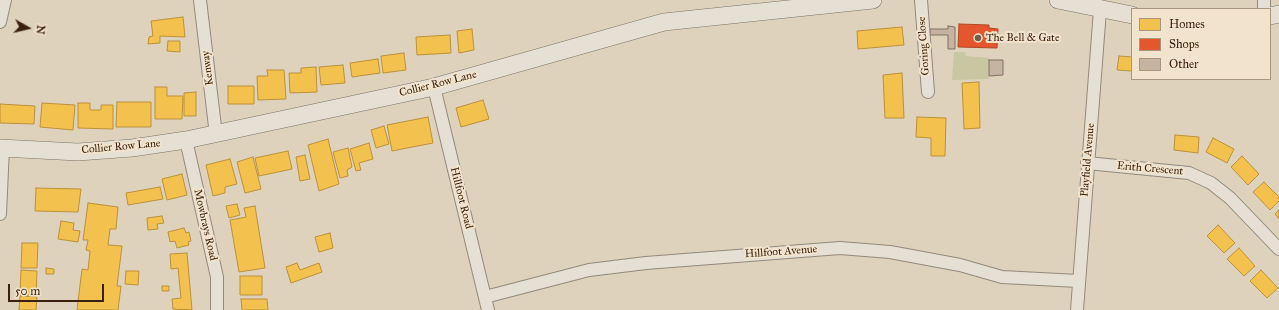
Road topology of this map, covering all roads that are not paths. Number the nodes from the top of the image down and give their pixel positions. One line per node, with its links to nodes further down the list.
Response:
1 (5, 0): 8 (street)
2 (200, 0): 11 (street, Kenway)
3 (873, 0): 9 (main road, Collier Row Lane)
4 (921, 0): 10 (street, Goring Close)
5 (1058, 0): 6 (main road)
6 (1095, 6): 7 (main road); 14 (street, Playfield Avenue)
7 (1131, 15)
8 (0, 22)
9 (434, 87): 11 (main road, Collier Row Lane); 18 (street, Hillfoot Road)
10 (928, 92)
11 (216, 135): 12 (main road, Collier Row Lane)
12 (186, 140): 13 (main road, Collier Row Lane); 19 (street, Mowbrays Road)
13 (1, 148): 15 (street)
14 (1087, 163): 16 (street, Erith Crescent); 17 (street, Playfield Avenue)
15 (0, 214)
16 (1279, 249)
17 (1078, 281): 18 (street, Hillfoot Avenue); 21 (street, Playfield Avenue)
18 (485, 296): 20 (street, Hillfoot Road)
19 (217, 310)
20 (488, 310)
21 (1077, 310)

